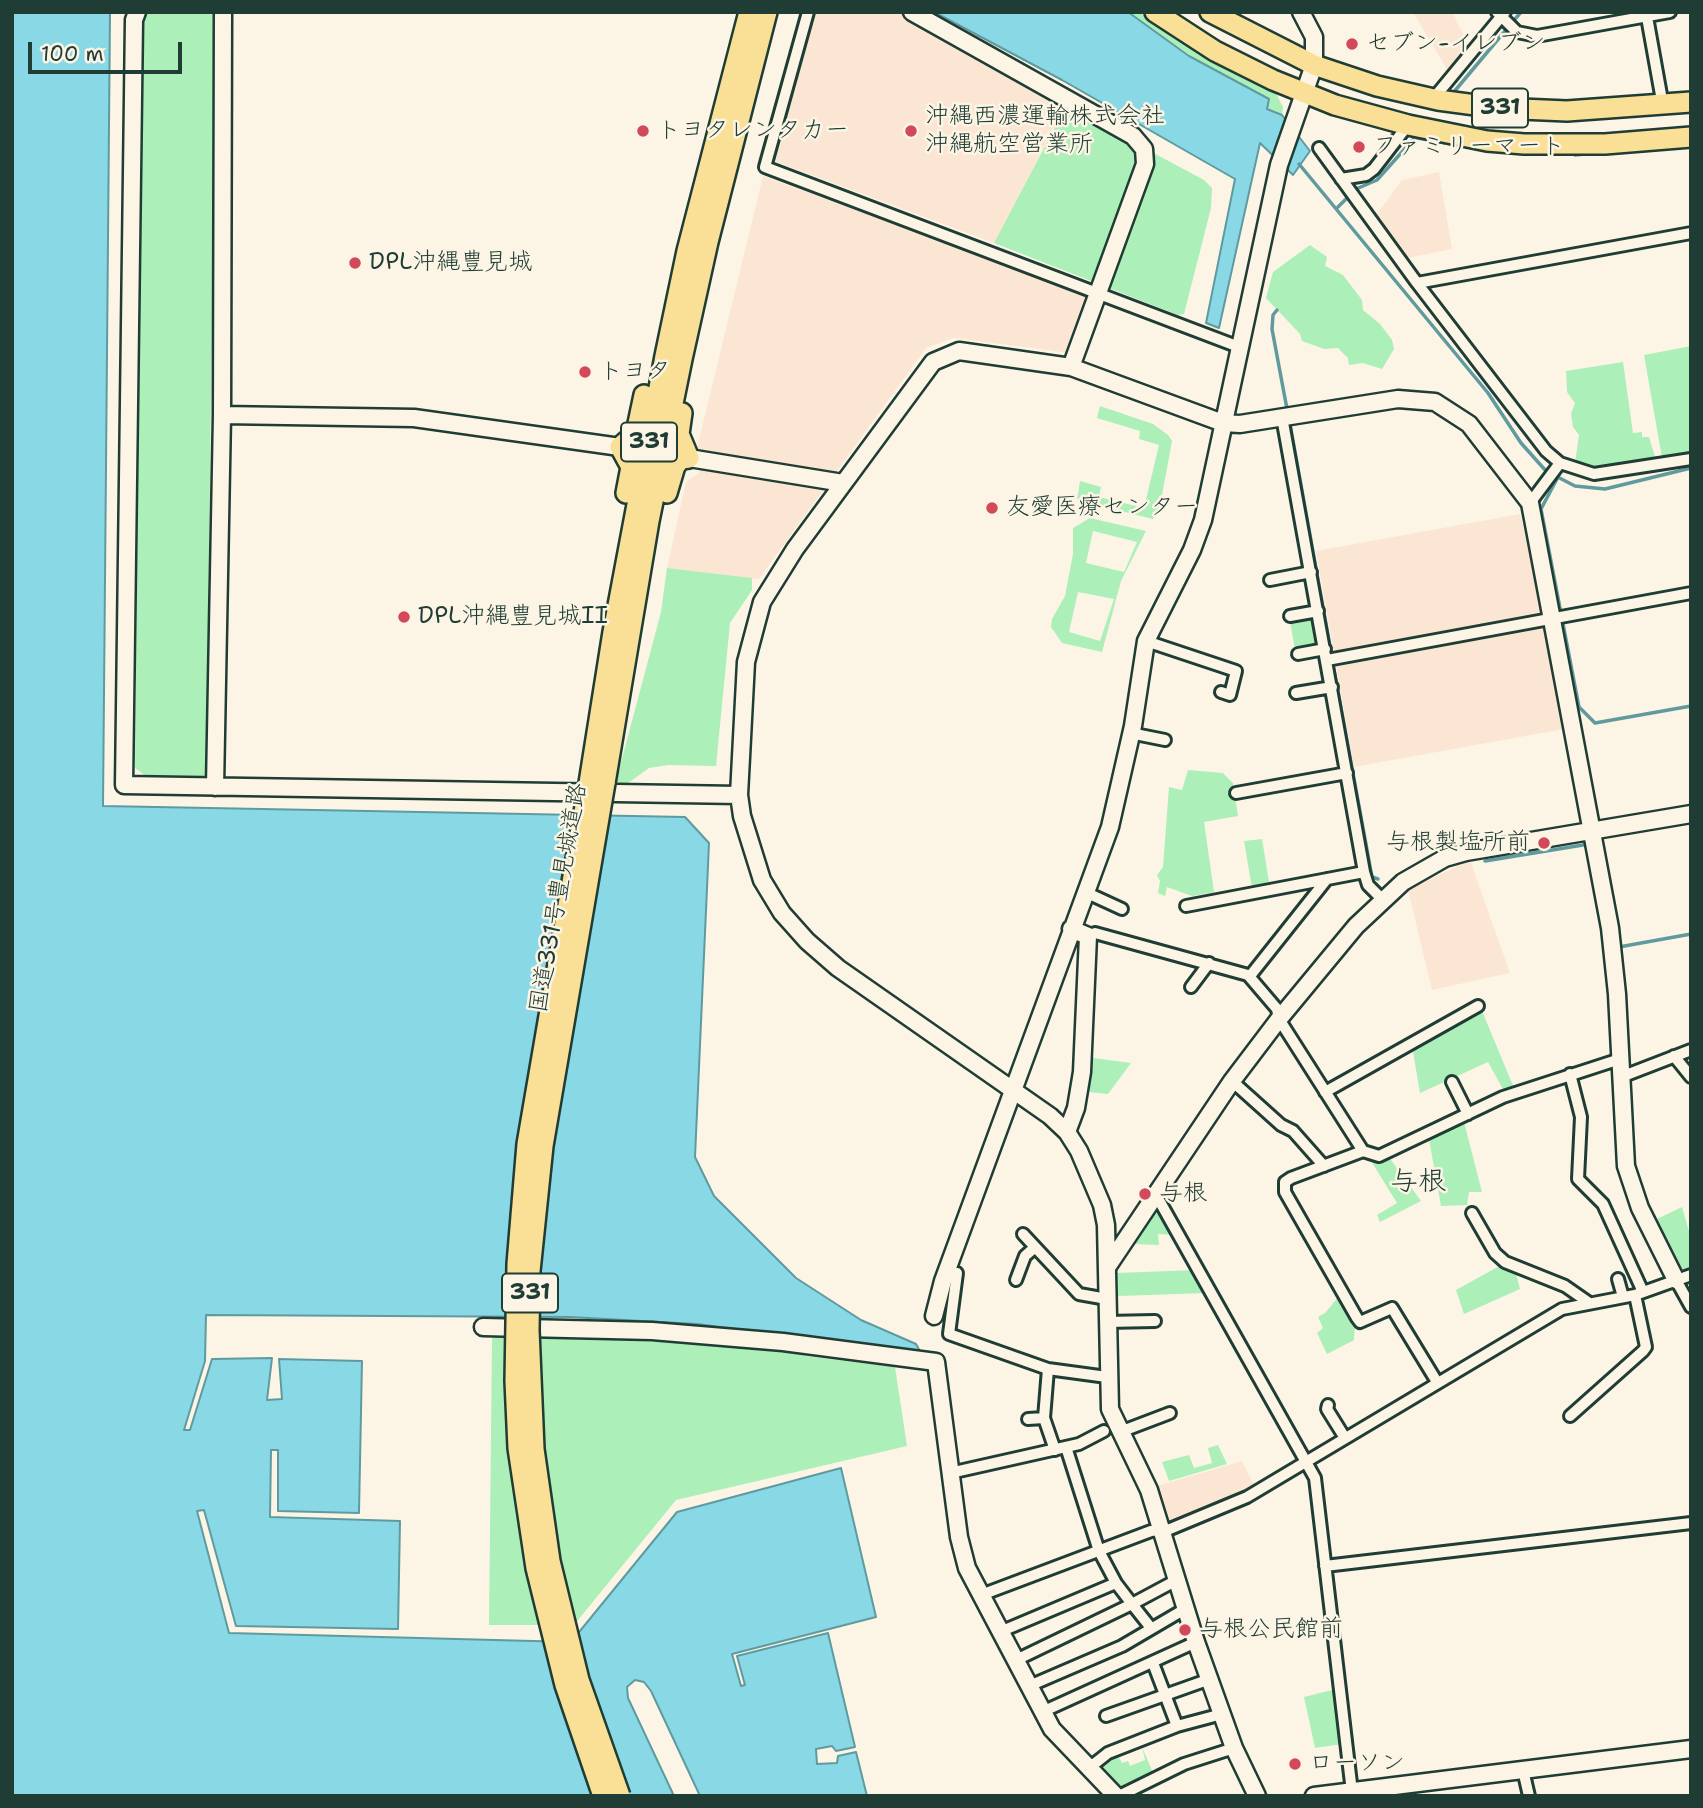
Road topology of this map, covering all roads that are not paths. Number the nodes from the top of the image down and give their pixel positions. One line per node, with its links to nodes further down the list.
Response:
1 (137, 12): 55 (street)
2 (223, 12): 29 (street)
3 (749, 12): 24 (highway, 国道331号豊見城道路 / 331)
4 (767, 12): 13 (highway, 国道331号豊見城道路 / 331)
5 (808, 12): 26 (street)
6 (912, 12): 26 (street)
7 (1155, 12): 15 (highway, 331)
8 (1210, 12): 14 (highway, 331)
9 (1301, 12): 14 (street)
10 (1670, 12): 12 (street)
11 (1502, 16): 12 (street); 16 (street)
12 (1647, 17): 18 (street)
13 (760, 39): 33 (highway); 44 (highway, 国道331号豊見城道路 / 331)
14 (1314, 65): 15 (street); 16 (highway, 331)
15 (1306, 94): 19 (highway, 331); 27 (street)
16 (1433, 99): 18 (highway, 331)
17 (1691, 102): 18 (highway, 331)
18 (1662, 106)
19 (1408, 125): 20 (highway, 331); 22 (street)
20 (1691, 136)
21 (1319, 148): 22 (street)
22 (1343, 182): 25 (street)
23 (1691, 233): 25 (street)
24 (687, 251): 32 (highway); 44 (highway, 国道331号豊見城道路 / 331)
25 (1417, 283): 35 (street)
26 (1098, 294): 27 (street); 28 (street)
27 (1239, 347): 31 (street)
28 (1071, 367): 31 (street); 36 (street)
29 (222, 415): 32 (street); 55 (street)
30 (1282, 417): 31 (street); 37 (street); 38 (street)
31 (1223, 423): 45 (street)
32 (620, 447): 44 (highway)
33 (689, 458): 36 (street); 44 (highway)
34 (1691, 458): 35 (street)
35 (1560, 463): 37 (street)
36 (844, 483): 57 (street)
37 (1530, 503): 43 (street)
38 (1311, 572): 39 (street); 41 (street)
39 (1270, 580)
40 (1691, 593): 43 (street)
41 (1318, 611): 42 (street); 47 (street)
42 (1290, 616)
43 (1553, 619): 47 (street); 59 (street)
44 (622, 636): 54 (highway, 国道331号豊見城道路 / 331)
45 (1146, 641): 49 (street); 51 (street)
46 (1298, 654): 47 (street)
47 (1326, 654): 48 (street)
48 (1332, 687): 50 (street); 53 (street)
49 (1221, 692)
50 (1296, 693)
51 (1130, 733): 52 (street); 62 (street)
52 (1165, 740)
53 (1347, 773): 56 (street); 60 (street)
54 (597, 783): 146 (highway, 国道331号豊見城道路 / 331, bridge); 147 (highway, 国道331号豊見城道路 / 331, bridge)
55 (215, 786): 57 (street)
56 (1236, 793)
57 (739, 795): 81 (street)
58 (1691, 814): 59 (street)
59 (1592, 831): 63 (street); 75 (street)
60 (1364, 872): 61 (street); 63 (street)
61 (1327, 879): 64 (street); 69 (street)
62 (1086, 892): 65 (street); 66 (street)
63 (1382, 899): 72 (street)
64 (1186, 906)
65 (1122, 909)
66 (1071, 929): 67 (street); 81 (street)
67 (1088, 936): 68 (street); 84 (street)
68 (1209, 963): 69 (street); 70 (street)
69 (1250, 976): 72 (street)
70 (1191, 987)
71 (1478, 1006): 82 (street)
72 (1279, 1018): 79 (street); 82 (street)
73 (1691, 1050): 74 (street)
74 (1674, 1056): 77 (street); 78 (street)
75 (1620, 1059): 76 (street); 77 (street)
76 (1570, 1074): 83 (street); 98 (street)
77 (1621, 1077): 95 (street)
78 (1691, 1077)
79 (1232, 1081): 86 (street); 87 (street)
80 (1452, 1082): 83 (street)
81 (1013, 1090): 84 (street); 103 (street)
82 (1325, 1092): 85 (street)
83 (1468, 1114): 85 (street)
84 (1067, 1132): 90 (street)
85 (1363, 1151): 86 (street)
86 (1324, 1166): 109 (street)
87 (1155, 1193): 89 (street); 118 (street)
88 (1472, 1213): 101 (street)
89 (1139, 1217): 90 (street); 93 (street)
90 (1106, 1225): 93 (street)
91 (1023, 1234): 92 (street)
92 (1034, 1248): 96 (street); 100 (street)
93 (1108, 1266): 100 (street)
94 (957, 1273): 107 (street)
95 (1683, 1278): 98 (street); 102 (street)
96 (1016, 1279)
97 (1618, 1279): 99 (street)
98 (1639, 1293): 99 (street); 112 (street)
99 (1623, 1297): 101 (street)
100 (1107, 1299): 105 (street)
101 (1588, 1302): 109 (street)
102 (1691, 1307)
103 (934, 1316)
104 (1155, 1321): 105 (street)
105 (1106, 1322): 108 (street)
106 (483, 1327): 119 (street)
107 (1048, 1369): 108 (street); 113 (street)
108 (1107, 1377): 115 (street)
109 (1437, 1382): 116 (street)
110 (1328, 1405): 116 (street)
111 (1170, 1413): 115 (street)
112 (1570, 1416)
113 (1044, 1418): 114 (street); 117 (street)
114 (1028, 1419)
115 (1112, 1431): 117 (street); 121 (street)
116 (1345, 1438): 118 (street)
117 (1061, 1449): 119 (street); 122 (street)
118 (1306, 1462): 121 (street); 123 (street)
119 (950, 1474): 126 (street)
120 (1691, 1523): 123 (street)
121 (1162, 1531): 122 (street); 124 (street)
122 (1100, 1551): 125 (street); 126 (street)
123 (1325, 1566): 145 (street)
124 (1175, 1581): 127 (street); 128 (street)
125 (1116, 1583): 127 (street); 130 (street)
126 (982, 1599): 130 (street)
127 (1132, 1604): 129 (street); 132 (street)
128 (1185, 1609): 129 (street); 131 (street)
129 (1151, 1628): 135 (street)
130 (1002, 1631): 132 (street)
131 (1196, 1642): 133 (street); 134 (street)
132 (1016, 1660): 135 (street)
133 (1153, 1662): 136 (street); 137 (street)
134 (1210, 1679): 136 (street); 138 (street)
135 (1029, 1686): 137 (street)
136 (1165, 1694): 139 (street); 140 (street)
137 (1042, 1712): 143 (street)
138 (1222, 1714): 140 (street); 141 (street)
139 (1106, 1716)
140 (1177, 1726): 143 (street)
141 (1234, 1748): 148 (street); 149 (street)
142 (1691, 1749): 144 (street)
143 (1089, 1768): 148 (street)
144 (1523, 1770): 145 (street); 151 (street)
145 (1352, 1791): 150 (street)
146 (603, 1796)
147 (620, 1796)
148 (1117, 1796)
149 (1257, 1796)
150 (1314, 1796)
151 (1529, 1796)

